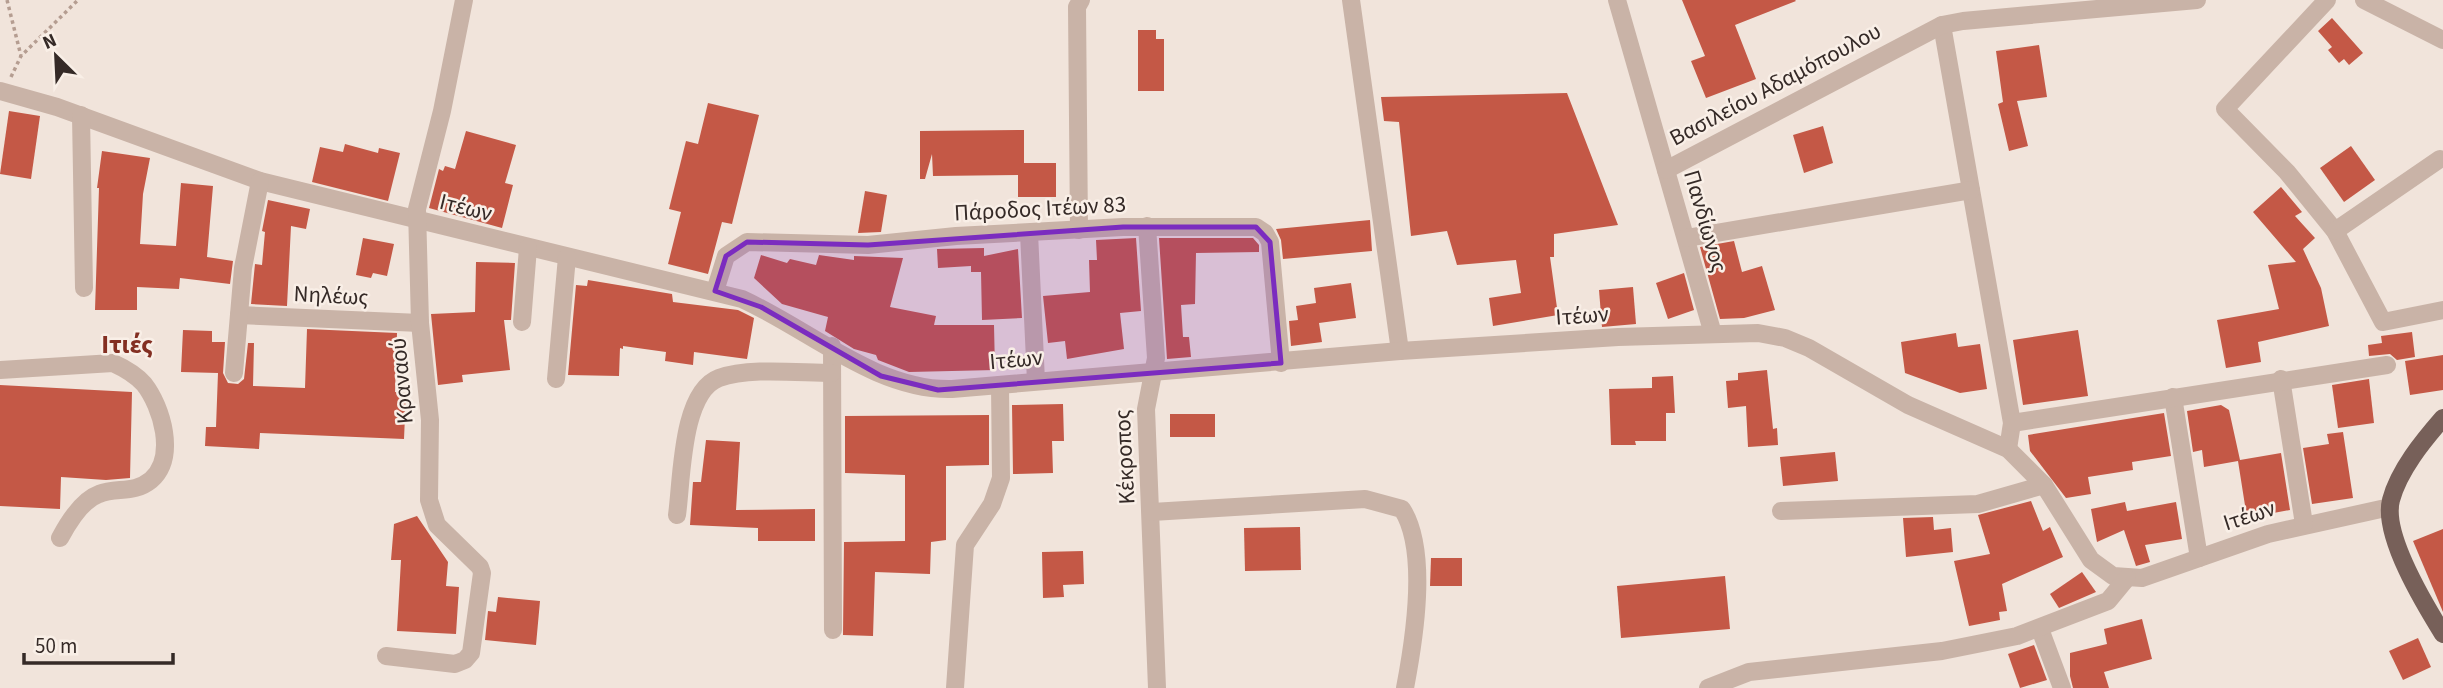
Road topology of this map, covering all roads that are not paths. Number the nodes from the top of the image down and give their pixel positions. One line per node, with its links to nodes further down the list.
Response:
1 (464, 0): 16 (street, Κραναού)
2 (1081, 0): 18 (street)
3 (1352, 0): 32 (street)
4 (1617, 0): 13 (street, Πανδίωνος)
5 (2197, 0): 8 (street, Βασιλείου Αδαμόπουλου)
6 (2327, 0): 19 (street)
7 (2364, 0): 9 (street)
8 (1942, 25): 13 (street, Βασιλείου Αδαμόπουλου); 15 (street)
9 (2443, 40)
10 (5, 91): 11 (street, Ιτέων)
11 (82, 116): 14 (street, Ιτέων); 24 (street)
12 (2440, 159): 19 (street)
13 (1666, 170): 21 (street, Πανδίωνος)
14 (260, 181): 16 (street, Ιτέων); 27 (street)
15 (1971, 190): 21 (street); 45 (street)
16 (418, 220): 22 (street, Ιτέων); 29 (street, Κραναού)
17 (1147, 226): 18 (street, Πάροδος Ιτέων 83); 33 (street, Πάροδος Ιτέων 83); 36 (street, Κέκροπος)
18 (1079, 230): 20 (street, Πάροδος Ιτέων 83)
19 (2335, 231): 26 (street)
20 (1029, 233): 25 (street, Πάροδος Ιτέων 83); 41 (street)
21 (1686, 239): 30 (street, Πανδίωνος)
22 (528, 248): 23 (street, Ιτέων); 28 (street)
23 (567, 257): 25 (street, Ιτέων); 39 (street)
24 (84, 288)
25 (715, 291): 31 (street, Ιτέων)
26 (2443, 310)
27 (239, 315): 29 (street, Νηλέως); 37 (street)
28 (522, 322)
29 (420, 323): 59 (street, Κραναού)
30 (1713, 334): 32 (street, Ιτέων); 46 (street, Ιτέων)
31 (832, 346): 38 (street); 42 (street, Ιτέων)
32 (1400, 351): 33 (street, Ιτέων)
33 (1281, 363): 36 (street, Ιτέων)
34 (2387, 365): 40 (street)
35 (0, 370): 53 (street)
36 (1152, 372): 41 (street, Ιτέων); 50 (street, Κέκροπος)
37 (234, 373)
38 (832, 373): 51 (street); 57 (street)
39 (556, 379)
40 (2281, 379): 43 (street); 52 (street)
41 (1036, 381): 42 (street, Ιτέων)
42 (1000, 385): 60 (street)
43 (2173, 397): 45 (street); 54 (street)
44 (2443, 418): 48 (main road)
45 (2012, 423): 46 (street)
46 (2008, 449): 47 (street, Ιτέων)
47 (2044, 485): 49 (street); 55 (street, Ιτέων)
48 (2390, 507): 52 (street, Ιτέων); 58 (main road)
49 (1781, 511)
50 (1152, 512): 61 (street, Κέκροπος); 62 (street)
51 (677, 515)
52 (2304, 524): 54 (street, Ιτέων)
53 (60, 538)
54 (2199, 558): 55 (street, Ιτέων)
55 (2127, 578): 56 (street)
56 (2040, 629): 63 (street); 64 (street)
57 (832, 630)
58 (2443, 634)
59 (386, 656)
60 (955, 688)
61 (1157, 688)
62 (1405, 688)
63 (1708, 688)
64 (2062, 688)

